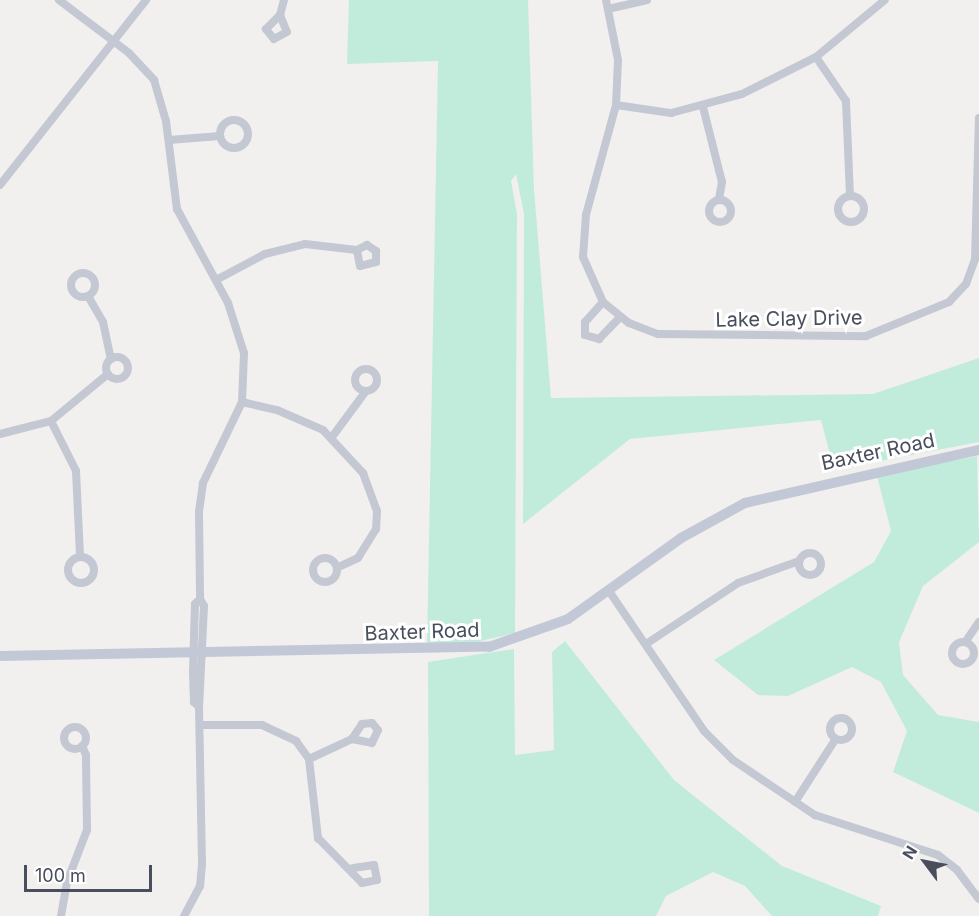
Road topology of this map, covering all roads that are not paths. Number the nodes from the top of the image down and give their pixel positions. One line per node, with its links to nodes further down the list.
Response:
1 (59, 0): 9 (street)
2 (146, 0): 9 (street)
3 (284, 0): 8 (street)
4 (606, 0): 7 (street)
5 (647, 0): 7 (street)
6 (885, 0): 10 (street)
7 (608, 9): 11 (street)
8 (280, 15)
9 (113, 42): 15 (street); 16 (street)
10 (816, 57): 12 (street); 17 (street)
11 (616, 105): 12 (street); 22 (street)
12 (703, 107): 18 (street)
13 (979, 118): 23 (street, Lake Clay Drive)
14 (220, 136): 15 (street)
15 (169, 140): 20 (street)
16 (0, 185)
17 (850, 195)
18 (719, 200)
19 (357, 250): 20 (street)
20 (216, 280): 27 (street)
21 (88, 296): 24 (street)
22 (603, 302): 23 (street, Lake Clay Drive); 23 (street)
23 (617, 315)
24 (111, 359): 25 (street); 25 (street)
25 (108, 374): 28 (street)
26 (366, 391): 30 (street)
27 (242, 402): 30 (street); 40 (street)
28 (51, 421): 29 (street); 32 (street)
29 (0, 434)
30 (332, 436): 34 (street)
31 (979, 450): 35 (main road, Baxter Road)
32 (80, 557)
33 (800, 561): 38 (street)
34 (337, 568)
35 (609, 591): 38 (street); 40 (main road, Baxter Road)
36 (979, 622): 37 (street)
37 (966, 640)
38 (646, 644): 46 (street)
39 (0, 656): 40 (main road, Baxter Road)
40 (198, 656): 41 (street)
41 (200, 725): 45 (street); 50 (street)
42 (352, 739): 45 (street)
43 (835, 740): 46 (street)
44 (82, 746): 49 (street)
45 (309, 759): 47 (street)
46 (795, 802): 48 (street)
47 (353, 868)
48 (979, 899)
49 (61, 916)
50 (184, 916)

